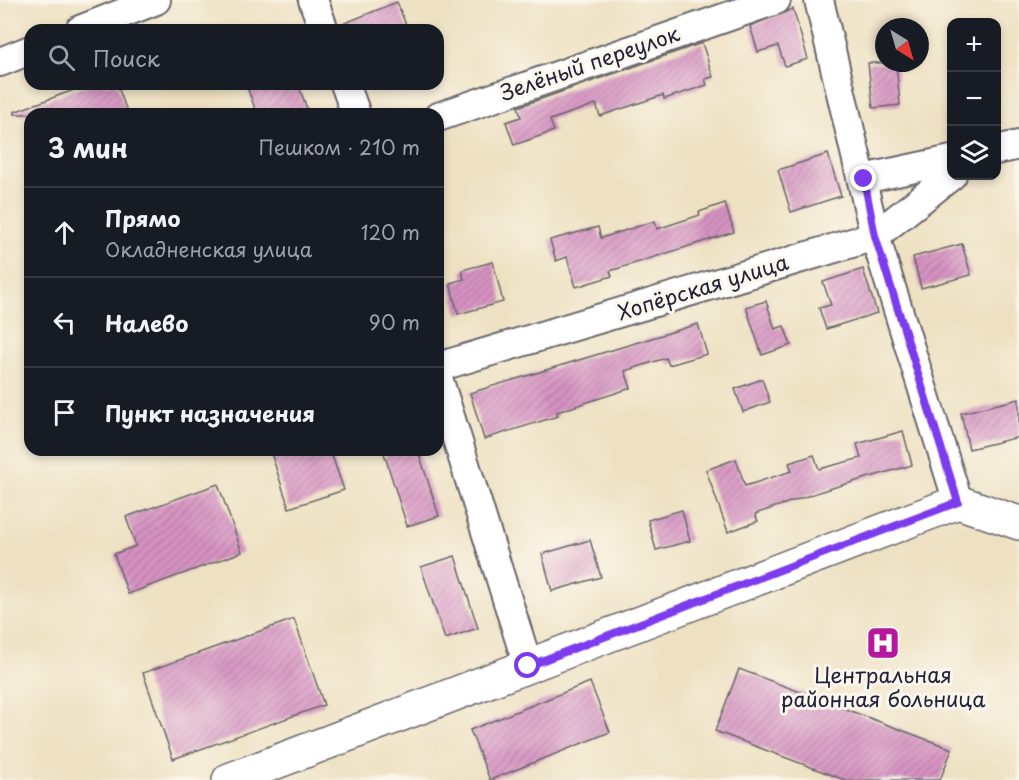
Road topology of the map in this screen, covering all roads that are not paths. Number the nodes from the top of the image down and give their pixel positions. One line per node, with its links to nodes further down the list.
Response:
1 (156, 0): 5 (street)
2 (313, 0): 6 (street)
3 (776, 0): 11 (street, Зелёный переулок)
4 (819, 0): 15 (street)
5 (95, 24)
6 (322, 24)
7 (24, 52): 8 (street)
8 (0, 62)
9 (347, 90): 10 (street)
10 (354, 108)
11 (444, 115)
12 (1019, 145): 13 (street)
13 (1001, 149)
14 (947, 161): 15 (street)
15 (864, 179): 17 (street)
16 (947, 179): 17 (street, Хопёрская улица)
17 (875, 236): 18 (street, Хопёрская улица); 20 (street)
18 (444, 366)
19 (444, 397): 22 (street)
20 (958, 502): 21 (main road); 22 (main road)
21 (1019, 523)
22 (528, 666): 23 (main road)
23 (229, 780)

